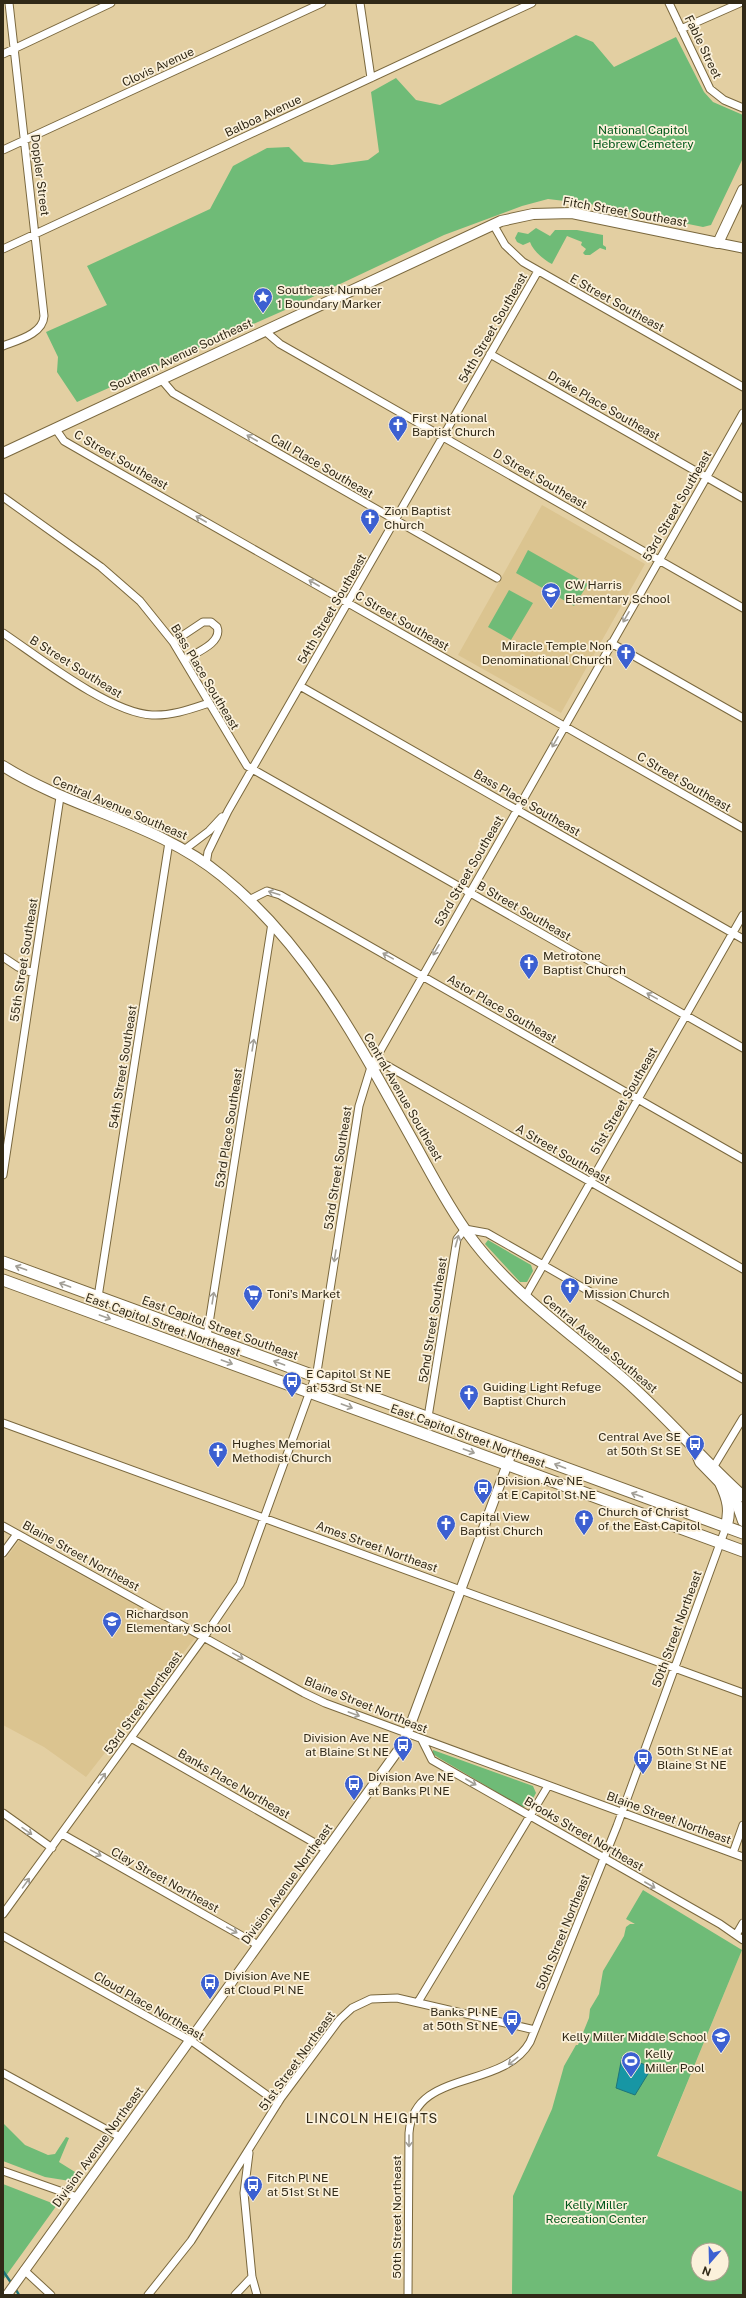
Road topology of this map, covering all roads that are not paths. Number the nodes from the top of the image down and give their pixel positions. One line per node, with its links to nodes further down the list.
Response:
1 (9, 3): 9 (street, Doppler Street)
2 (111, 3): 9 (street)
3 (322, 3): 13 (street, Clovis Avenue)
4 (360, 3): 11 (street)
5 (532, 3): 11 (street, Balboa Avenue)
6 (669, 3): 8 (street, Fable Street)
7 (740, 3): 8 (street)
8 (681, 29): 12 (street, Fable Street)
9 (14, 48): 10 (street); 13 (street, Doppler Street)
10 (3, 54)
11 (371, 78): 17 (street, Balboa Avenue)
12 (743, 108)
13 (24, 141): 14 (street, Clovis Avenue); 17 (street, Doppler Street)
14 (3, 150)
15 (743, 190): 18 (main road)
16 (497, 223): 18 (main road, Fitch Street Southeast); 21 (street, E Street Southeast); 22 (main road, Southern Avenue Southeast)
17 (36, 233): 19 (street, Balboa Avenue); 23 (street, Doppler Street)
18 (718, 243): 20 (street, Fitch Street Southeast)
19 (3, 248)
20 (743, 248)
21 (538, 271): 24 (street, 54th Street Southeast); 26 (street, E Street Southeast)
22 (265, 331): 25 (main road, Southern Avenue Southeast); 29 (street, D Street Southeast)
23 (3, 346)
24 (490, 354): 29 (street, 54th Street Southeast); 31 (street, Drake Place Southeast)
25 (161, 379): 28 (main road, Southern Avenue Southeast); 34 (street, Call Place Southeast, one-way to 25)
26 (743, 387)
27 (743, 412): 31 (street, 53rd Street Southeast)
28 (55, 428): 30 (main road, Southern Avenue Southeast); 37 (street, C Street Southeast, one-way to 28)
29 (444, 436): 34 (street, 54th Street Southeast); 35 (street, D Street Southeast)
30 (3, 453)
31 (706, 476): 33 (street, Drake Place Southeast); 35 (street, 53rd Street Southeast)
32 (3, 497): 40 (street, Bass Place Southeast)
33 (743, 498)
34 (395, 520): 36 (street, Call Place Southeast); 37 (street, 54th Street Southeast)
35 (659, 560): 38 (street, D Street Southeast); 41 (street, 53rd Street Southeast, one-way to 41)
36 (497, 578)
37 (348, 603): 43 (street, 54th Street Southeast); 46 (street, C Street Southeast)
38 (743, 608)
39 (3, 633): 44 (street, B Street Southeast)
40 (173, 642): 42 (street, Bass Place Southeast); 42 (street)
41 (611, 643): 45 (street); 46 (street, 53rd Street Southeast)
42 (184, 660): 44 (street, Bass Place Southeast)
43 (300, 686): 48 (street, 54th Street Southeast); 50 (street, Bass Place Southeast)
44 (209, 703): 48 (street, Bass Place Southeast)
45 (743, 718)
46 (564, 726): 50 (street, 53rd Street Southeast, one-way to 50); 52 (street, C Street Southeast)
47 (3, 766): 49 (main road, Central Avenue Southeast)
48 (252, 769): 51 (street, 54th Street Southeast); 56 (street, B Street Southeast)
49 (60, 797): 53 (main road, Central Avenue Southeast); 63 (street, 55th Street Southeast)
50 (516, 810): 56 (street, 53rd Street Southeast); 60 (street, Bass Place Southeast)
51 (228, 811): 54 (street, 54th Street Southeast); 55 (street, 54th Street Southeast)
52 (743, 828)
53 (169, 842): 54 (main road, Central Avenue Southeast); 77 (street, 54th Street Southeast)
54 (184, 850): 55 (main road, Central Avenue Southeast)
55 (206, 864): 57 (main road, Central Avenue Southeast)
56 (470, 892): 64 (street, 53rd Street Southeast, one-way to 64); 65 (street, B Street Southeast, one-way to 56)
57 (249, 900): 59 (main road, Central Avenue Southeast); 64 (street, Astor Place Southeast, one-way to 57)
58 (743, 915): 60 (street, 51st Street Southeast)
59 (272, 923): 67 (main road, Central Avenue Southeast); 79 (street, 53rd Place Southeast, one-way to 59)
60 (733, 933): 61 (street, Bass Place Southeast); 65 (street, 51st Street Southeast)
61 (743, 939)
62 (3, 957): 63 (street)
63 (34, 973): 70 (street, 55th Street Southeast)
64 (422, 975): 67 (street, 53rd Street Southeast); 68 (street, Astor Place Southeast)
65 (686, 1016): 66 (street, B Street Southeast); 68 (street, 51st Street Southeast)
66 (743, 1048)
67 (371, 1067): 71 (street, A Street Southeast); 72 (main road, Central Avenue Southeast); 80 (street, 53rd Street Southeast, one-way to 80)
68 (638, 1099): 69 (street, Astor Place Southeast); 71 (street, 51st Street Southeast)
69 (743, 1159)
70 (3, 1175)
71 (590, 1182): 74 (street, 51st Street Southeast); 75 (street, A Street Southeast)
72 (465, 1229): 74 (street); 78 (main road, Central Avenue Southeast); 83 (street, 52nd Street Southeast, one-way to 72)
73 (3, 1262): 77 (main road, East Capitol Street Southeast, one-way to 73)
74 (543, 1265): 78 (street, 51st Street Southeast); 81 (street)
75 (743, 1269)
76 (3, 1280): 82 (main road, East Capitol Street Northeast, one-way to 82)
77 (98, 1297): 79 (main road, East Capitol Street Southeast)
78 (525, 1298): 88 (main road, Central Avenue Southeast)
79 (206, 1336): 80 (main road, East Capitol Street Southeast, one-way to 79)
80 (316, 1377): 82 (street, 53rd Street Northeast); 83 (main road, East Capitol Street Southeast)
81 (743, 1379)
82 (311, 1393): 87 (main road, East Capitol Street Northeast, one-way to 87); 91 (street, 53rd Street Northeast)
83 (428, 1417): 86 (main road, East Capitol Street Southeast)
84 (743, 1418): 88 (street)
85 (3, 1423): 91 (street, Ames Street Northeast)
86 (513, 1448): 87 (street, Division Avenue Northeast); 94 (main road, East Capitol Street Southeast, one-way to 86)
87 (507, 1464): 97 (main road, East Capitol Street Northeast); 100 (street, Division Avenue Northeast)
88 (712, 1470): 89 (main road); 90 (main road, Central Avenue Southeast)
89 (721, 1484): 92 (main road); 94 (main road)
90 (743, 1496)
91 (265, 1518): 100 (street, Ames Street Northeast); 101 (street, 53rd Street Northeast)
92 (743, 1521)
93 (3, 1526): 96 (street, Blaine Street Northeast)
94 (726, 1526): 95 (main road, East Capitol Street Southeast); 97 (street, 50th Street Northeast)
95 (743, 1533)
96 (17, 1534): 99 (street); 101 (street, Blaine Street Northeast)
97 (720, 1542): 98 (main road, East Capitol Street Northeast); 102 (street, 50th Street Northeast)
98 (743, 1551)
99 (3, 1553)
100 (460, 1590): 102 (street, Ames Street Northeast); 104 (street, Division Avenue Northeast)
101 (204, 1637): 104 (street, Blaine Street Northeast, one-way to 104); 105 (street, 53rd Street Northeast)
102 (675, 1668): 103 (street, Ames Street Northeast); 108 (street, 50th Street Northeast)
103 (743, 1693)
104 (407, 1734): 106 (street, Blaine Street Northeast); 114 (street, Division Avenue Northeast)
105 (131, 1738): 112 (street, 53rd Street Northeast, one-way to 105); 114 (street, Banks Place Northeast)
106 (422, 1740): 107 (street, Blaine Street Northeast); 110 (street, Brooks Street Northeast, one-way to 110)
107 (548, 1786): 108 (street, Blaine Street Northeast); 110 (street)
108 (622, 1813): 115 (street, Blaine Street Northeast); 117 (street, 50th Street Northeast)
109 (3, 1814): 113 (street, one-way to 113)
110 (530, 1816): 117 (street, Brooks Street Northeast); 124 (street)
111 (743, 1825): 115 (street)
112 (62, 1834): 113 (street, 53rd Street Northeast); 123 (street, Clay Street Northeast, one-way to 123)
113 (52, 1848): 118 (street, 53rd Street Northeast, one-way to 113)
114 (327, 1850): 123 (street, Division Avenue Northeast)
115 (733, 1853): 116 (street, Blaine Street Northeast)
116 (743, 1857)
117 (604, 1858): 120 (street, Brooks Street Northeast, one-way to 120); 125 (street, 50th Street Northeast)
118 (3, 1914)
119 (743, 1923): 120 (street)
120 (736, 1935): 122 (street, Brooks Street Northeast)
121 (3, 1936): 126 (street, Cloud Place Northeast)
122 (743, 1940)
123 (258, 1945): 126 (street, Division Avenue Northeast)
124 (418, 2002): 125 (street); 128 (street, 51st Street Northeast)
125 (535, 2030): 140 (street, 50th Street Northeast, one-way to 140)
126 (189, 2040): 128 (street, Cloud Place Northeast); 129 (street, Division Avenue Northeast)
127 (3, 2073): 129 (street)
128 (278, 2103): 130 (street, 51st Street Northeast)
129 (120, 2137): 132 (street, Division Avenue Northeast)
130 (256, 2138): 134 (street); 137 (street, 51st Street Northeast)
131 (3, 2171): 132 (street)
132 (77, 2197): 133 (street, Division Avenue Northeast)
133 (22, 2273): 135 (street, Division Avenue Northeast); 136 (street)
134 (252, 2277): 138 (street); 139 (street)
135 (7, 2295)
136 (51, 2295)
137 (148, 2295)
138 (234, 2295)
139 (257, 2295)
140 (408, 2295)

